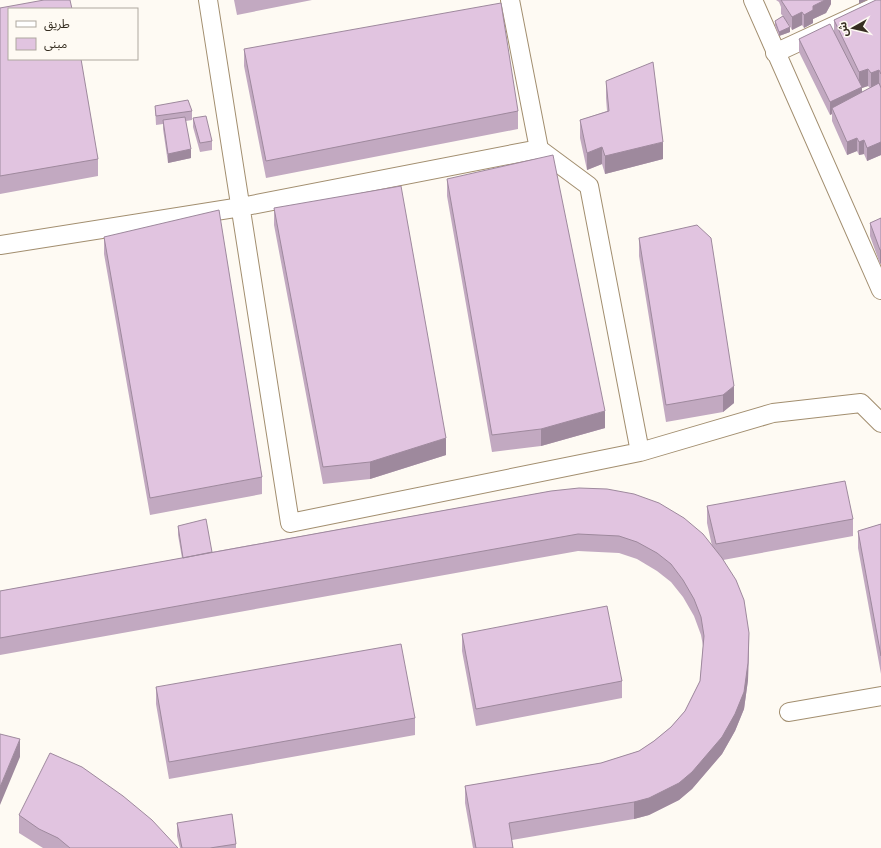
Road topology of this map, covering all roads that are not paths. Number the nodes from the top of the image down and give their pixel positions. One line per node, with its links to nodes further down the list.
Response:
1 (208, 0): 7 (street)
2 (510, 0): 6 (street)
3 (752, 0): 5 (street)
4 (881, 4): 5 (street)
5 (775, 53): 9 (street)
6 (539, 149): 7 (street); 11 (street)
7 (241, 206): 8 (street); 11 (street)
8 (0, 245)
9 (881, 290)
10 (881, 423): 11 (street)
11 (640, 452)
12 (881, 696): 13 (street)
13 (790, 712)

